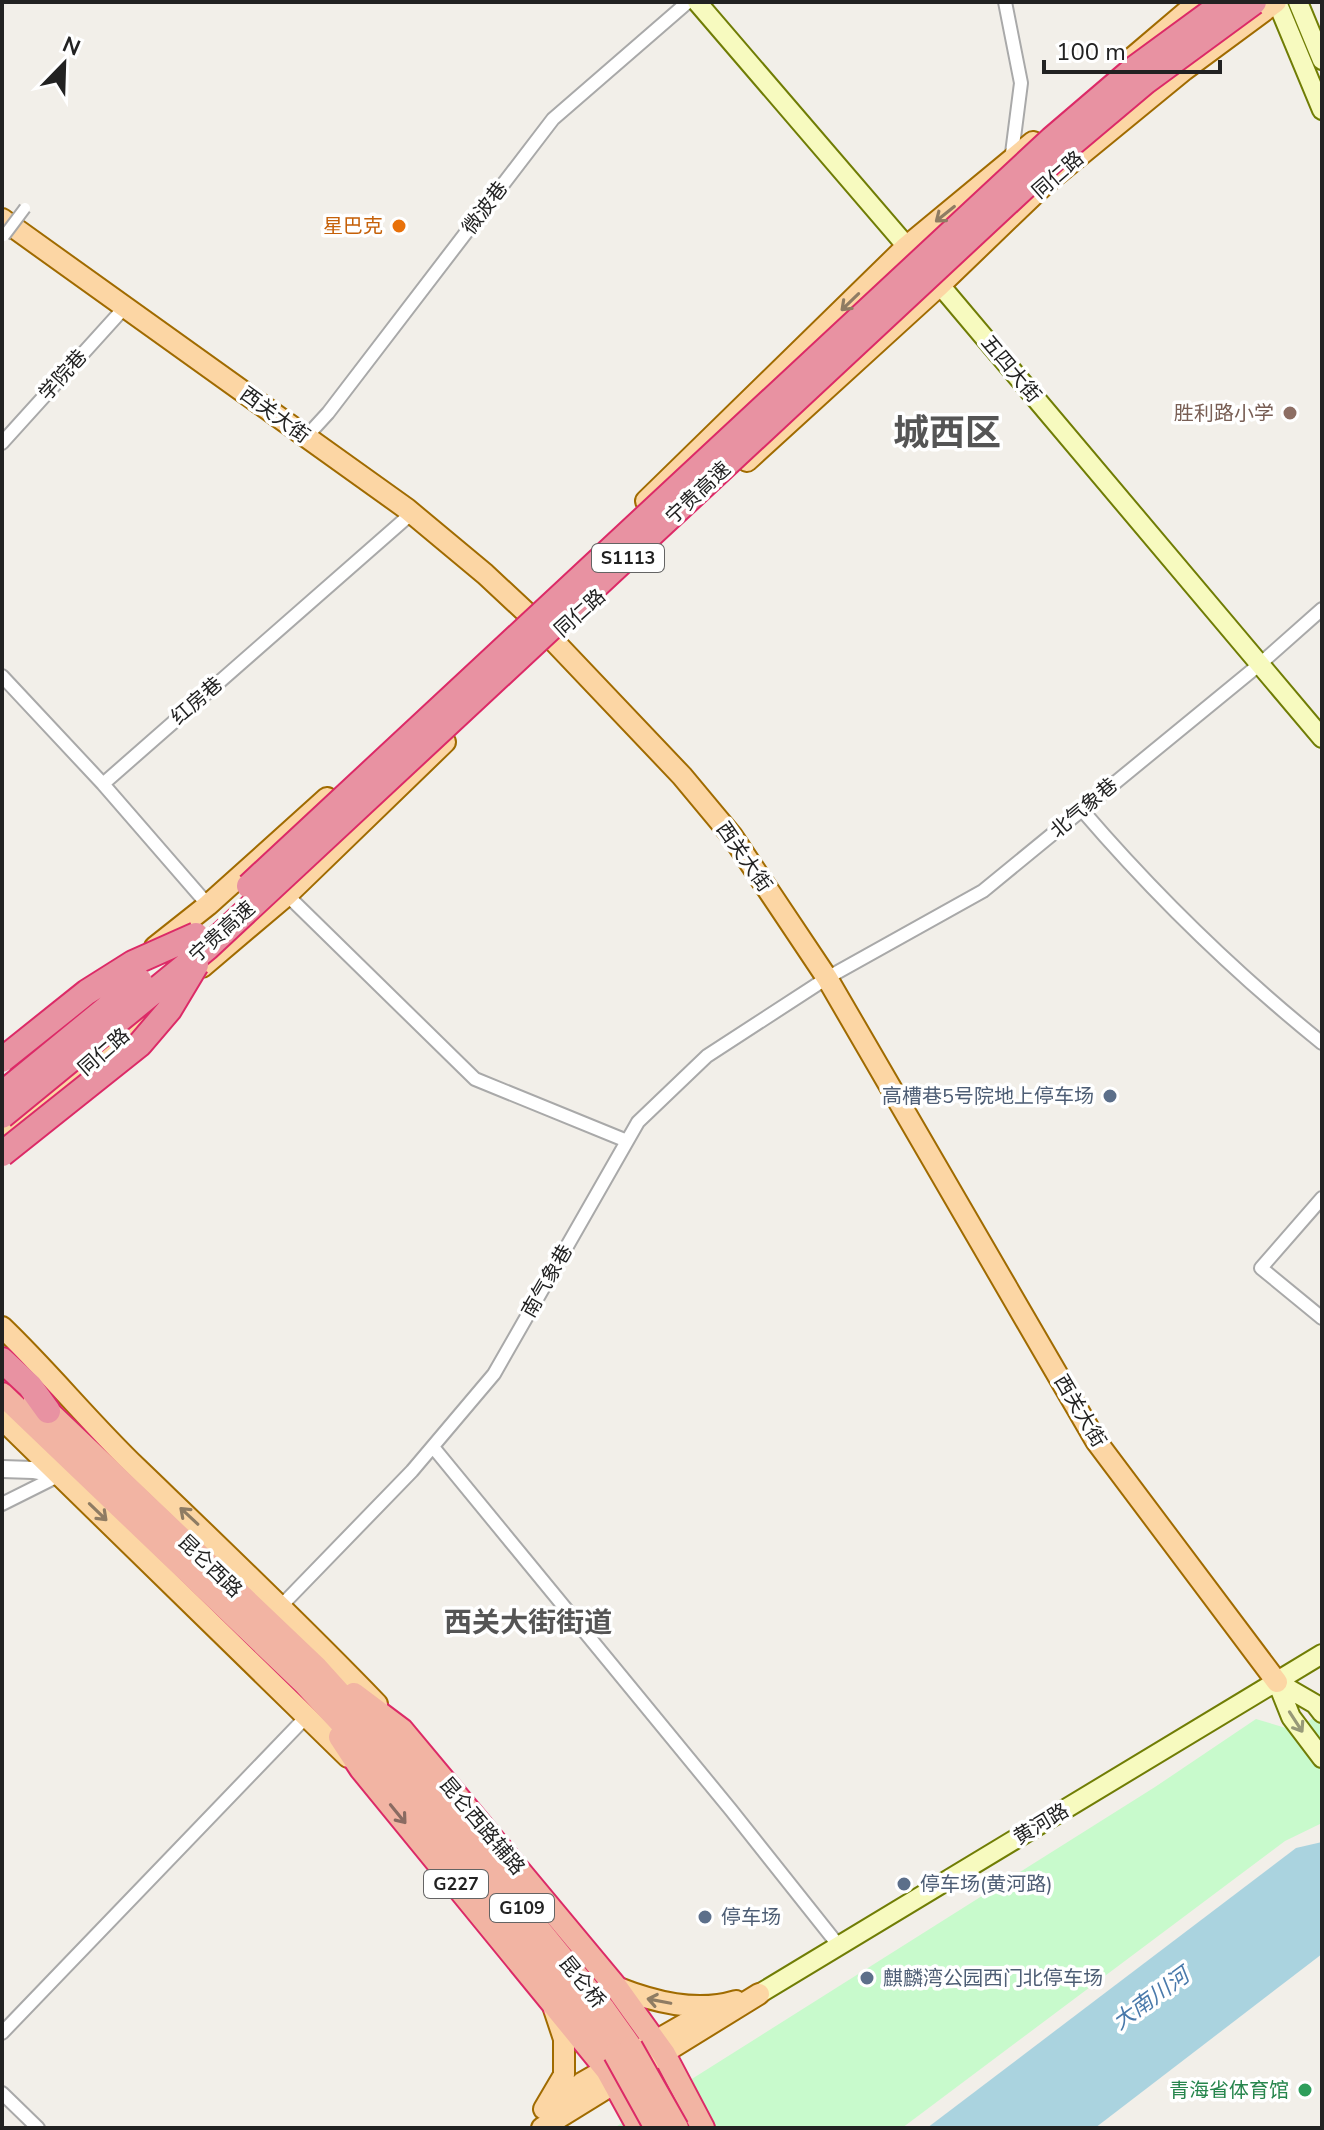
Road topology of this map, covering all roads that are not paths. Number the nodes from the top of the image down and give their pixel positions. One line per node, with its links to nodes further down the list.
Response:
1 (688, 2): 17 (street, 微波巷)
2 (697, 2): 14 (main road, 五四大街)
3 (1005, 2): 11 (street)
4 (1198, 2): 11 (main road, 同仁路)
5 (1225, 2): 30 (highway, 宁贵高速 / S1113, bridge)
6 (1254, 2): 30 (highway, 宁贵高速 / S1113, bridge)
7 (1276, 2): 10 (main road); 15 (main road, 同仁路)
8 (1298, 2): 9 (main road)
9 (1322, 60)
10 (1322, 110)
11 (1011, 161): 14 (main road, 同仁路, one-way to 14)
12 (25, 208): 13 (street, bridge)
13 (3, 227): 16 (main road, 西关大街)
14 (906, 247): 15 (main road, 五四大街); 21 (main road, 同仁路, one-way to 21)
15 (940, 285): 22 (main road, 同仁路); 23 (main road, 五四大街)
16 (125, 307): 17 (main road, 西关大街); 18 (street, 学院巷)
17 (306, 437): 19 (main road, 西关大街)
18 (2, 443)
19 (412, 513): 21 (main road, 西关大街); 26 (street, 红房巷)
20 (1322, 609): 23 (street, 北气象巷)
21 (529, 615): 22 (main road, 西关大街); 29 (main road, 同仁路)
22 (553, 638): 28 (main road, 同仁路); 31 (main road, 西关大街)
23 (1260, 664): 25 (main road, 五四大街); 27 (street, 北气象巷)
24 (2, 676): 26 (street)
25 (1322, 738)
26 (103, 784): 29 (street)
27 (1082, 810): 31 (street, 北气象巷); 32 (street)
28 (287, 895): 37 (main road, 同仁路); 38 (street)
29 (208, 905): 34 (main road, 同仁路)
30 (201, 941): 33 (highway, bridge); 35 (highway, 宁贵高速 / S1113, bridge); 36 (highway, 宁贵高速 / S1113, bridge); 39 (highway, bridge)
31 (827, 978): 38 (street, 南气象巷); 57 (main road, 西关大街)
32 (1322, 1043)
33 (2, 1060)
34 (2, 1072)
35 (2, 1094)
36 (2, 1116)
37 (2, 1140)
38 (627, 1141): 48 (street, 南气象巷)
39 (2, 1154)
40 (1322, 1198): 41 (street)
41 (1322, 1318)
42 (2, 1327): 52 (main road, one-way to 42)
43 (2, 1360): 46 (highway)
44 (2, 1369): 46 (highway, 昆仑西路 / G109)
45 (2, 1394): 53 (highway, 昆仑西路 / G109)
46 (48, 1411): 53 (highway, 昆仑西路 / G109)
47 (2, 1419): 50 (main road)
48 (433, 1447): 54 (street, 南气象巷); 64 (street)
49 (2, 1469): 50 (street)
50 (60, 1475): 51 (street); 53 (main road, one-way to 53)
51 (2, 1504)
52 (214, 1540): 54 (main road); 56 (main road)
53 (211, 1594): 56 (highway, 昆仑西路 / G109); 56 (main road); 59 (main road)
54 (282, 1605): 60 (main road)
55 (1322, 1654): 57 (main road, 黄河路)
56 (310, 1675): 60 (highway, 昆仑西路辅路 / G227); 62 (highway, G227); 63 (highway, 昆仑西路 / G109)
57 (1277, 1682): 58 (main road, 西关大街); 61 (main road, 西关大街, one-way to 61); 64 (main road, 黄河路)
58 (1322, 1713)
59 (307, 1716): 62 (main road); 69 (street)
60 (402, 1730): 65 (highway, 昆仑西路辅路 / G227)
61 (1322, 1758)
62 (361, 1769): 67 (highway, G227, one-way to 67)
63 (403, 1777): 77 (highway, 昆仑桥 / G109, bridge); 78 (highway, 昆仑桥 / G109, bridge)
64 (839, 1946): 66 (main road, 黄河路)
65 (616, 1987): 68 (main road, one-way to 65); 70 (highway, 昆仑西路辅路 / G227)
66 (759, 1994): 68 (main road); 70 (main road)
67 (552, 2001): 71 (highway, G227); 74 (main road)
68 (717, 2006): 70 (main road)
69 (2, 2033)
70 (659, 2048): 71 (main road); 79 (highway, 昆仑西路辅路 / G227)
71 (611, 2075): 74 (main road); 75 (main road); 76 (highway, G227)
72 (2, 2093): 73 (street)
73 (38, 2128)
74 (533, 2128)
75 (542, 2128)
76 (639, 2128)
77 (656, 2128)
78 (677, 2128)
79 (703, 2128)

